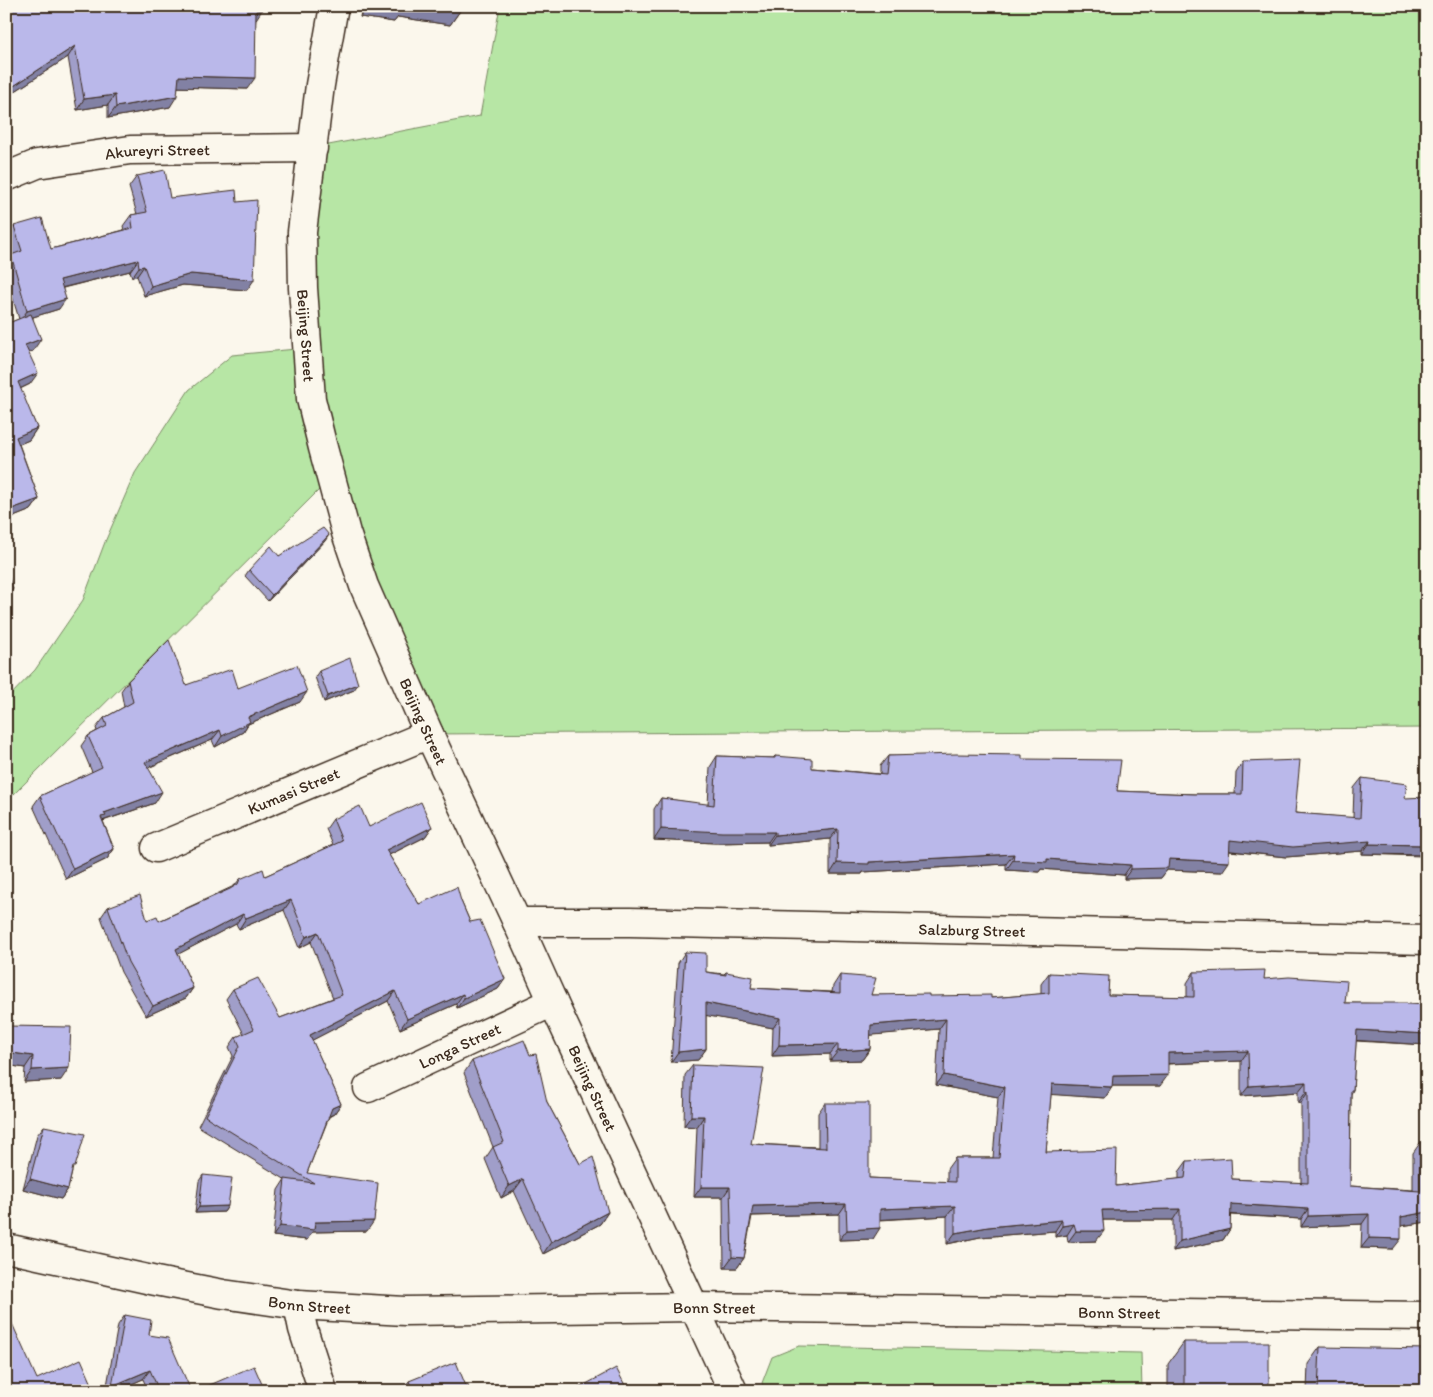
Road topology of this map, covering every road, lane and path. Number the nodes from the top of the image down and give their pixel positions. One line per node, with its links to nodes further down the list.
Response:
1 (334, 6): 2 (street, Beijing Street)
2 (313, 148): 3 (street, Akureyri Street); 4 (street, Beijing Street)
3 (6, 177)
4 (429, 734): 5 (street, Kumasi Street); 6 (street, Beijing Street)
5 (156, 848)
6 (517, 922): 7 (street, Salzburg Street); 8 (street, Beijing Street)
7 (1427, 940)
8 (552, 1002): 9 (street, Longa Street); 12 (street, Beijing Street)
9 (368, 1088)
10 (6, 1248): 11 (street, Bonn Street)
11 (298, 1305): 12 (street, Bonn Street); 14 (street)
12 (695, 1307): 13 (street, Bonn Street); 15 (street, Beijing Street)
13 (1427, 1316)
14 (323, 1391)
15 (733, 1391)

